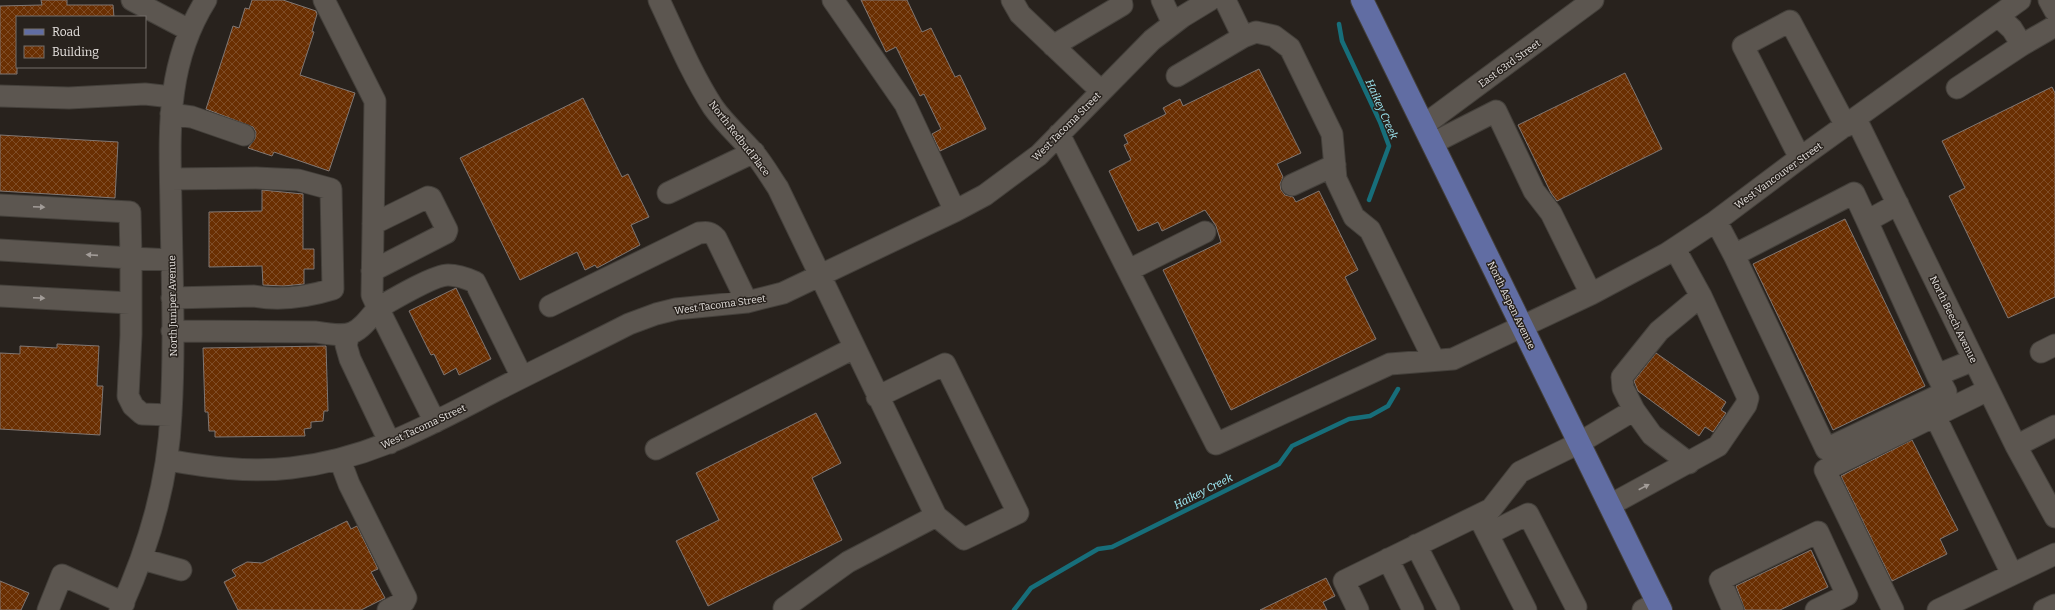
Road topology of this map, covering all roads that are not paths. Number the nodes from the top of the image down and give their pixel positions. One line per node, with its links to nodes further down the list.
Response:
1 (132, 0): 19 (street)
2 (206, 0): 19 (street, North Juniper Avenue)
3 (324, 0): 43 (street)
4 (659, 0): 32 (street, North Redbud Place)
5 (833, 0): 40 (street)
6 (1012, 0): 22 (street)
7 (1121, 0): 22 (street)
8 (1162, 0): 17 (street)
9 (1210, 0): 17 (street, West Tacoma Street)
10 (1225, 0): 20 (street)
11 (1362, 0): 30 (main road, North Aspen Avenue)
12 (1594, 0): 30 (street, East 63rd Street)
13 (2020, 0): 16 (street, West Vancouver Street)
14 (2049, 0): 15 (street)
15 (2055, 11)
16 (1998, 16): 21 (street); 28 (street, West Vancouver Street)
17 (1173, 24): 25 (street, West Tacoma Street)
18 (2055, 26): 21 (street)
19 (189, 30): 27 (street, North Juniper Avenue)
20 (1243, 37): 23 (street); 34 (street)
21 (2022, 45): 24 (street)
22 (1053, 46): 25 (street)
23 (1178, 76)
24 (1957, 88)
25 (1101, 91): 29 (street, West Tacoma Street)
26 (0, 96): 27 (street)
27 (171, 106): 31 (street); 35 (street, North Juniper Avenue)
28 (1850, 123): 33 (street, West Vancouver Street); 33 (street, North Beech Avenue); 38 (street, North Beech Avenue)
29 (1059, 134): 40 (street, West Tacoma Street); 50 (street)
30 (1428, 134): 53 (street); 61 (main road, North Aspen Avenue)
31 (244, 135)
32 (754, 152): 37 (street); 52 (street, North Redbud Place)
33 (1800, 158): 41 (street, West Vancouver Street)
34 (1335, 165): 36 (street); 65 (street)
35 (171, 179): 49 (street, North Juniper Avenue); 55 (street)
36 (1292, 185)
37 (668, 193)
38 (1898, 204): 42 (street); 66 (street, North Beech Avenue)
39 (0, 205): 48 (street, one-way to 48)
40 (955, 211): 52 (street, West Tacoma Street)
41 (1716, 221): 46 (street, West Vancouver Street); 47 (street)
42 (1867, 221): 47 (street); 67 (street)
43 (373, 224): 51 (street); 51 (street)
44 (1205, 232): 50 (street)
45 (0, 250): 48 (street, one-way to 45)
46 (1670, 252): 53 (street, West Vancouver Street); 56 (street)
47 (1734, 255): 67 (street)
48 (131, 258): 49 (street); 58 (street)
49 (171, 260): 55 (street, North Juniper Avenue)
50 (1129, 270): 65 (street, West Vancouver Street)
51 (372, 271): 60 (street)
52 (820, 277): 57 (street, West Tacoma Street); 64 (street, North Redbud Place)
53 (1591, 294): 61 (street, West Vancouver Street)
54 (0, 296): 58 (street, one-way to 58)
55 (172, 298): 62 (street, North Juniper Avenue)
56 (1696, 300): 71 (street); 82 (street)
57 (747, 302): 59 (street); 68 (street, West Tacoma Street)
58 (130, 304): 72 (street)
59 (550, 306)
60 (378, 308): 63 (street); 68 (street); 74 (street)
61 (1523, 328): 65 (street, West Vancouver Street); 76 (main road, North Aspen Avenue)
62 (172, 332): 63 (street); 72 (street, North Juniper Avenue)
63 (349, 335): 77 (street)
64 (854, 348): 70 (street, North Redbud Place); 79 (street)
65 (1434, 360)
66 (1974, 360): 67 (street); 69 (street, North Beech Avenue)
67 (1937, 375)
68 (522, 377): 74 (street, West Tacoma Street)
69 (1988, 390): 73 (street); 78 (street, North Beech Avenue)
70 (877, 397): 85 (street, North Redbud Place); 85 (street)
71 (1634, 410): 76 (street); 82 (street)
72 (171, 415): 80 (street, North Juniper Avenue)
73 (1935, 416): 93 (street); 107 (street)
74 (435, 422): 77 (street, West Tacoma Street)
75 (2055, 426): 78 (street)
76 (1579, 442): 83 (main road, North Aspen Avenue); 84 (street)
77 (390, 443): 81 (street, West Tacoma Street)
78 (2016, 446): 86 (street, North Beech Avenue)
79 (656, 449)
80 (167, 460): 81 (street, West Tacoma Street); 90 (street, North Juniper Avenue)
81 (340, 460): 100 (street)
82 (1689, 463): 83 (street, one-way to 82)
83 (1610, 504): 98 (main road, North Aspen Avenue)
84 (1478, 515): 87 (street); 88 (street)
85 (936, 516): 97 (street)
86 (2055, 517)
87 (1488, 534): 96 (street); 104 (street)
88 (1416, 545): 91 (street); 103 (street)
89 (2055, 554): 93 (street)
90 (142, 559): 92 (street); 95 (street, North Juniper Avenue)
91 (1388, 559): 101 (street); 102 (street)
92 (181, 570)
93 (2012, 574): 108 (street)
94 (2055, 605): 109 (street)
95 (122, 606): 99 (street)
96 (1576, 607)
97 (784, 608)
98 (1654, 608)
99 (48, 610)
100 (388, 610)
101 (1358, 610)
102 (1413, 610)
103 (1449, 610)
104 (1526, 610)
105 (1734, 610): 106 (street)
106 (1816, 610)
107 (1893, 610)
108 (1938, 610)
109 (2044, 610)

